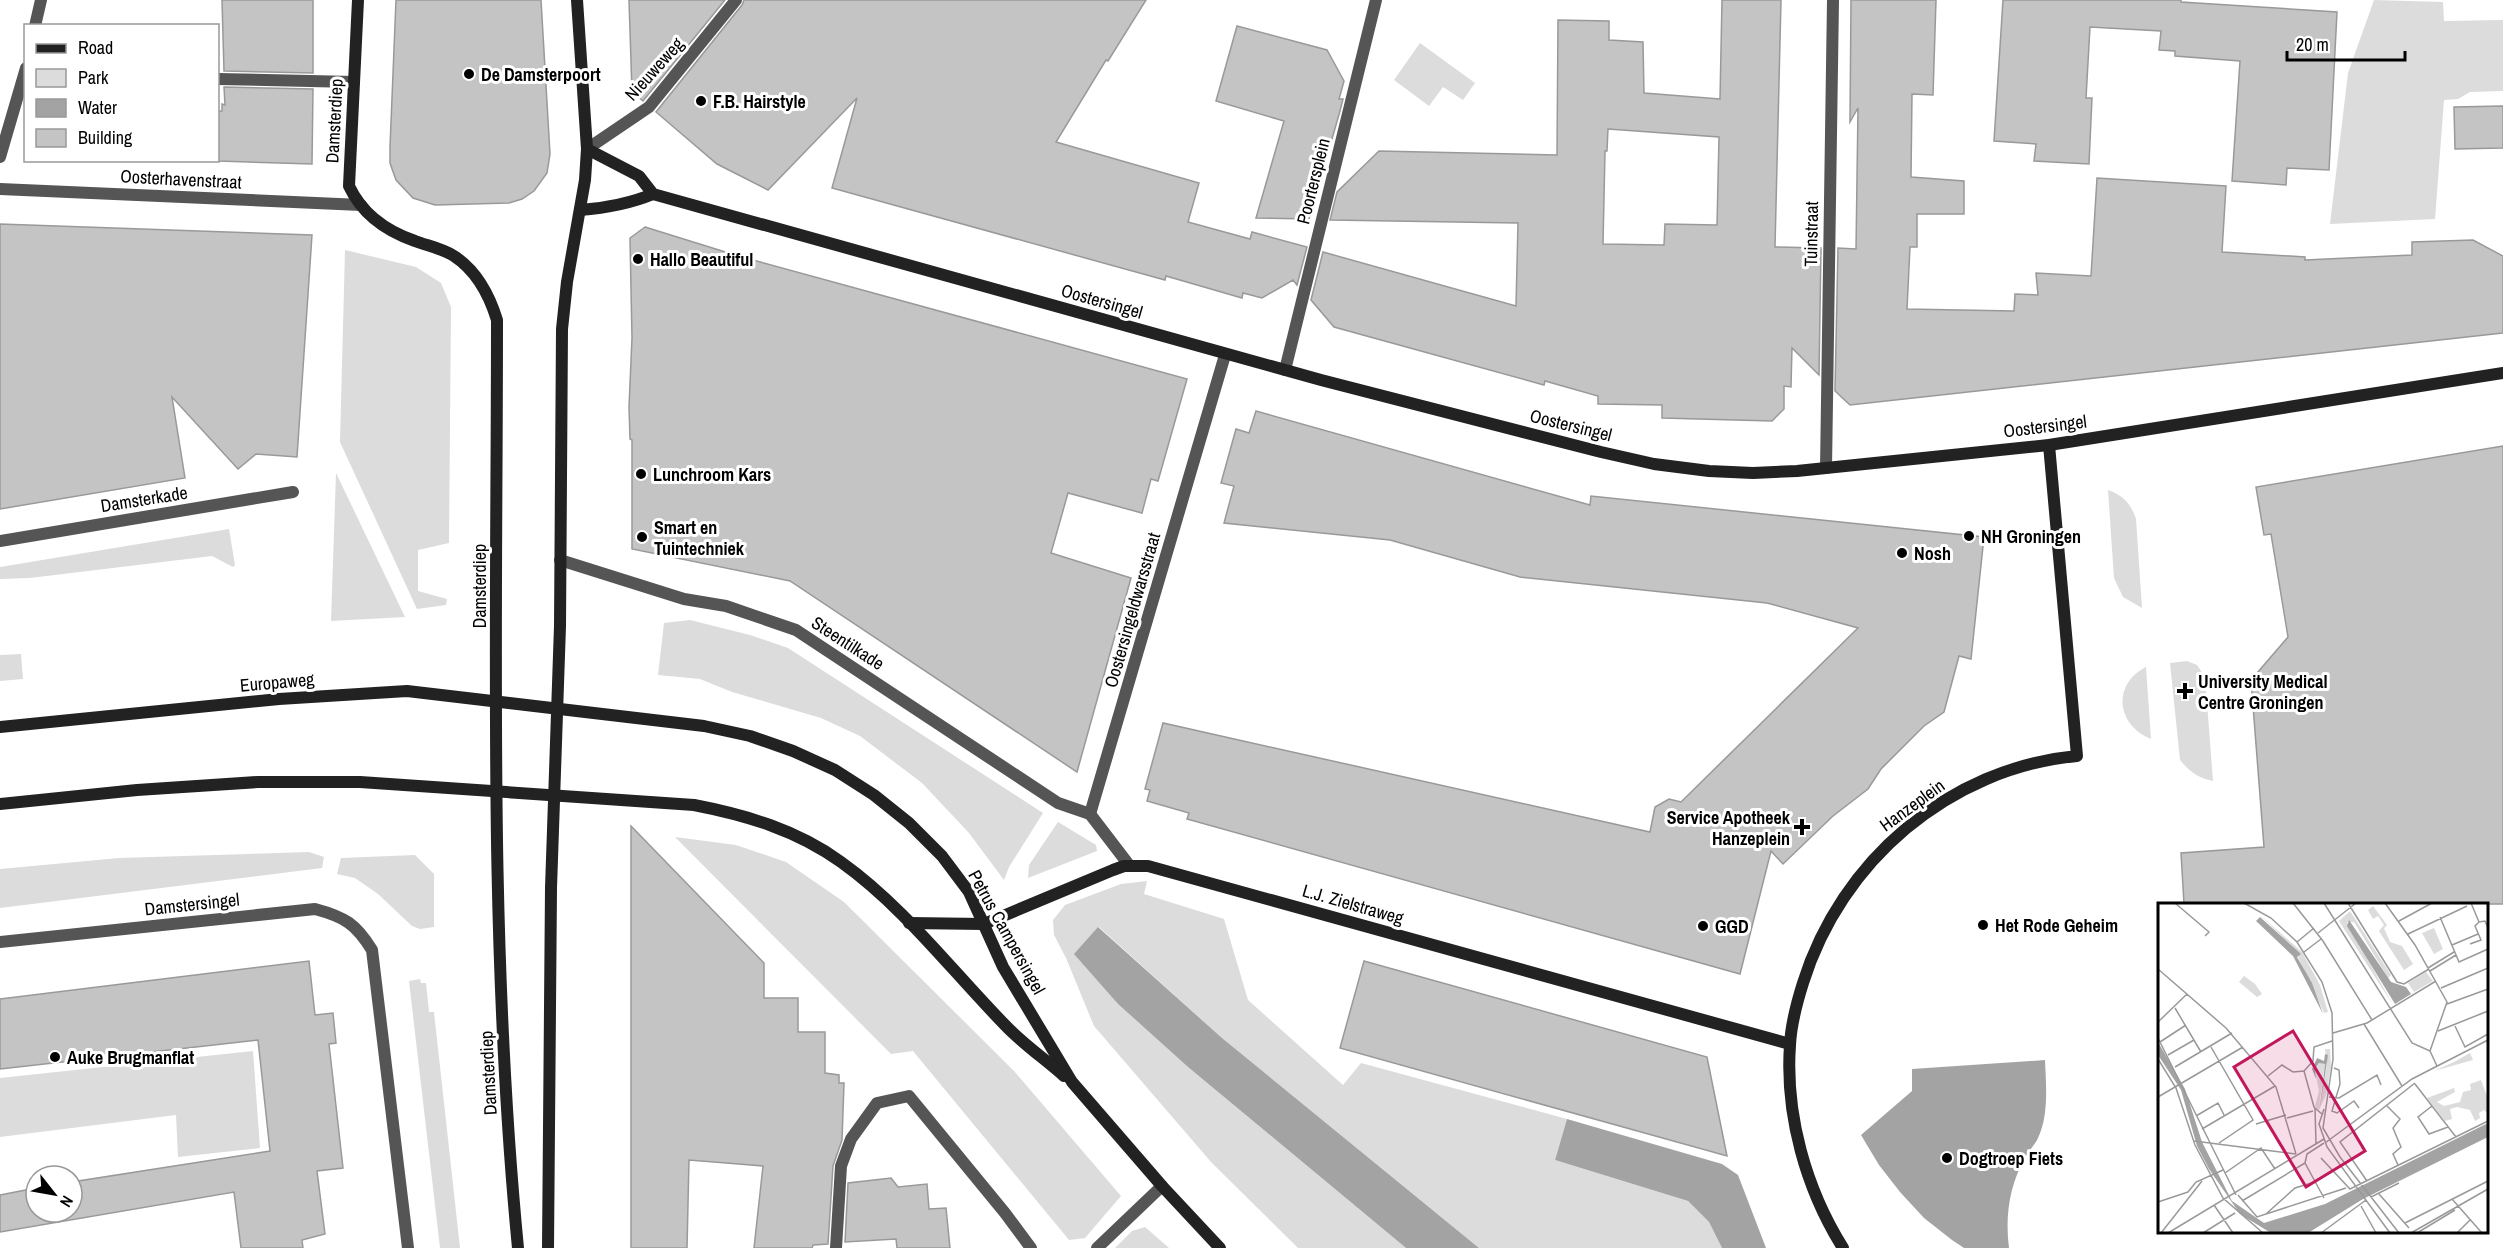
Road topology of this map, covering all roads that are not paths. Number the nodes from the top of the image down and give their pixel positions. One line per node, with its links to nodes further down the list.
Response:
1 (41, 0): 7 (street)
2 (358, 0): 10 (street, Damsterdiep)
3 (577, 0): 11 (street)
4 (736, 0): 11 (street, Nieuweweg)
5 (1376, 0): 18 (street, Poortersplein)
6 (1833, 0): 21 (street, Tuinstraat)
7 (35, 24)
8 (24, 75): 12 (street)
9 (219, 80): 10 (street)
10 (354, 82): 15 (street, Damsterdiep)
11 (587, 148): 14 (street); 16 (street)
12 (0, 156)
13 (0, 189): 15 (street, Oosterhavenstraat)
14 (653, 194): 16 (street); 17 (street, Oostersingel)
15 (361, 205): 25 (street, Damsterdiep)
16 (580, 210): 24 (street)
17 (1226, 355): 18 (street, Oostersingel); 31 (street, Oostersingeldwarsstraat)
18 (1285, 370): 21 (street, Oostersingel)
19 (2503, 373): 20 (street, Oostersingel)
20 (2049, 445): 21 (street, Oostersingel); 36 (street, Hanzeplein)
21 (1826, 468)
22 (293, 492): 23 (street, Damsterkade)
23 (0, 541)
24 (560, 560): 26 (street); 31 (street, Steentilkade)
25 (496, 701): 26 (street, Europaweg); 27 (street, Europaweg); 28 (street, Damsterdiep)
26 (558, 709): 29 (street); 34 (street, Petrus Campersingel)
27 (0, 727)
28 (496, 792): 29 (street, Petrus Campersingel); 30 (street); 40 (street, Damsterdiep)
29 (554, 796): 33 (street, Petrus Campersingel); 41 (street)
30 (0, 804)
31 (1090, 814): 32 (street)
32 (1129, 865): 34 (street, L.J. Zielstraweg); 36 (street, L.J. Zielstraweg)
33 (909, 923): 34 (street, L.J. Zielstraweg); 37 (street, Petrus Campersingel)
34 (984, 924): 37 (street, Petrus Campersingel)
35 (0, 942): 39 (street, Damstersingel)
36 (1790, 1044): 46 (street, Hanzeplein)
37 (1072, 1082): 38 (street, Petrus Campersingel)
38 (1162, 1186): 44 (street); 45 (street, Petrus Campersingel)
39 (408, 1248)
40 (518, 1248)
41 (548, 1248)
42 (836, 1248): 43 (street)
43 (1031, 1248)
44 (1097, 1248)
45 (1220, 1248)
46 (1843, 1248)

